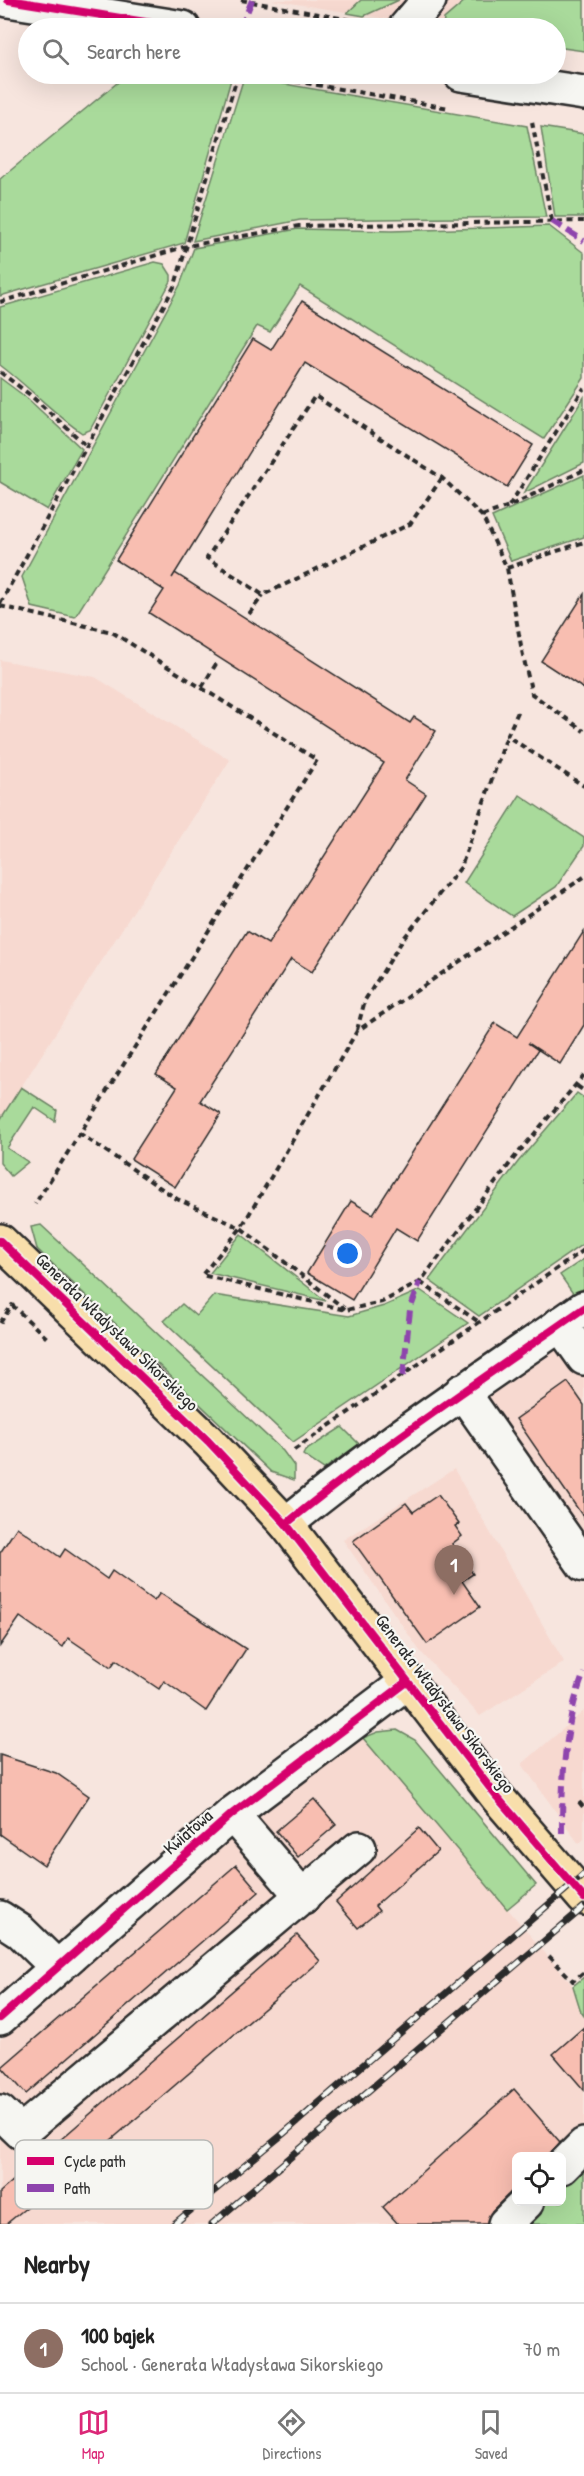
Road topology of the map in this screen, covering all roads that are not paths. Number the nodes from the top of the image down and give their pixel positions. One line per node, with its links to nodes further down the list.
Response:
1 (8, 0): 3 (street)
2 (429, 0): 4 (street)
3 (120, 18)
4 (406, 18)
5 (526, 84): 6 (street)
6 (584, 93)
7 (0, 1241): 11 (main road, Generała Władysława Sikorskiego)
8 (572, 1316): 9 (street); 10 (street)
9 (584, 1358)
10 (462, 1392): 11 (street); 12 (street)
11 (286, 1524): 13 (main road, Generała Władysława Sikorskiego)
12 (584, 1565)
13 (407, 1682): 14 (street, Kwiatowa); 17 (main road, Generała Władysława Sikorskiego)
14 (232, 1814): 16 (street); 19 (street, Kwiatowa)
15 (359, 1848): 16 (street)
16 (303, 1897): 21 (street)
17 (584, 1898)
18 (0, 1918): 19 (street)
19 (57, 1967): 20 (street, Kwiatowa)
20 (0, 2018)
21 (0, 2112)
22 (584, 2145): 23 (street)
23 (566, 2163)
24 (523, 2206): 25 (street)
25 (505, 2224)

